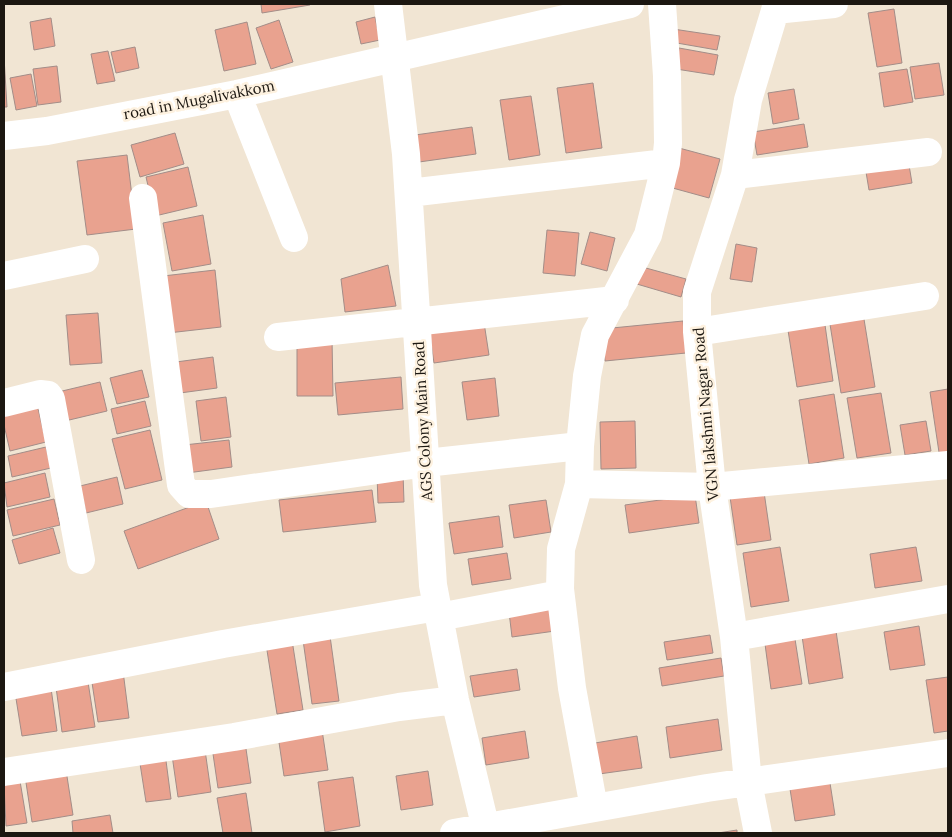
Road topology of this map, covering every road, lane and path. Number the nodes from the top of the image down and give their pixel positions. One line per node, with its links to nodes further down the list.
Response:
1 (388, 4): 6 (street, AGS Colony Main Road)
2 (630, 4): 6 (street, road in Mugalivakkom)
3 (662, 4): 10 (street)
4 (834, 4): 5 (street)
5 (776, 7): 11 (street, VGN lakshmi Nagar Road)
6 (394, 56): 7 (street, road in Mugalivakkom); 12 (street, AGS Colony Main Road)
7 (237, 94): 8 (street, road in Mugalivakkom); 14 (street)
8 (4, 136)
9 (928, 152): 11 (street)
10 (666, 163): 12 (street); 18 (street)
11 (735, 175): 20 (street, VGN lakshmi Nagar Road)
12 (409, 193): 19 (street, AGS Colony Main Road)
13 (143, 198): 24 (street)
14 (294, 238)
15 (85, 259): 16 (street)
16 (4, 276)
17 (925, 296): 20 (street)
18 (615, 300): 19 (street); 23 (street)
19 (417, 321): 21 (street); 24 (street, AGS Colony Main Road)
20 (697, 332): 27 (street, VGN lakshmi Nagar Road)
21 (278, 337)
22 (4, 403): 28 (street)
23 (580, 446): 24 (street); 26 (street)
24 (426, 463): 31 (street, AGS Colony Main Road)
25 (948, 465): 27 (street)
26 (579, 484): 27 (street); 29 (street)
27 (712, 487): 32 (street, VGN lakshmi Nagar Road)
28 (81, 560)
29 (560, 594): 31 (street); 38 (street)
30 (948, 599): 32 (street)
31 (438, 612): 33 (street); 34 (street, AGS Colony Main Road)
32 (734, 637): 37 (street, VGN lakshmi Nagar Road)
33 (4, 687)
34 (455, 700): 36 (street); 39 (street, AGS Colony Main Road)
35 (948, 753): 37 (street)
36 (4, 772)
37 (748, 782): 38 (street); 41 (street, VGN lakshmi Nagar Road)
38 (594, 808): 39 (street)
39 (486, 830): 40 (street)
40 (454, 833)
41 (758, 833)

